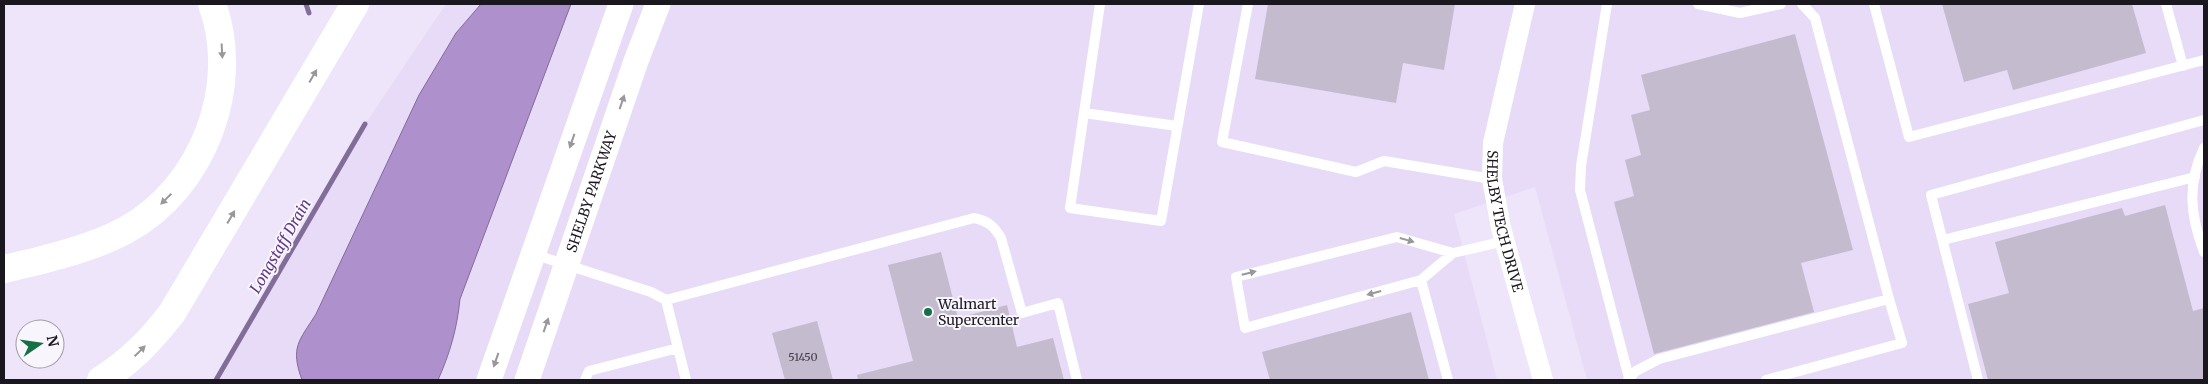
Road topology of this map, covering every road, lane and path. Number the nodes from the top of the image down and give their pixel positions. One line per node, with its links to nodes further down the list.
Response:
1 (212, 4): 29 (highway, one-way to 29)
2 (355, 4): 37 (highway, one-way to 2)
3 (621, 4): 27 (street, one-way to 27)
4 (658, 4): 28 (street, SHELBY PARKWAY, one-way to 4)
5 (1100, 4): 17 (lane)
6 (1199, 4): 19 (lane)
7 (1248, 4): 22 (lane)
8 (1525, 4): 22 (street, SHELBY TECH DRIVE)
9 (1607, 4): 36 (lane)
10 (1698, 4): 11 (lane)
11 (1781, 4)
12 (1804, 4): 32 (lane)
13 (1874, 4): 16 (lane)
14 (2166, 4): 16 (lane)
15 (2204, 60): 16 (lane)
16 (2183, 66)
17 (1084, 113): 19 (lane); 19 (lane)
18 (2204, 120): 23 (lane)
19 (1177, 126)
20 (2204, 148): 21 (lane)
21 (2195, 177): 23 (lane); 26 (lane)
22 (1492, 179): 24 (street, SHELBY TECH DRIVE)
23 (1942, 240): 45 (lane)
24 (1505, 241): 25 (lane); 43 (street, SHELBY TECH DRIVE)
25 (1453, 252): 30 (lane); 30 (lane, one-way to 25)
26 (2204, 252)
27 (533, 254): 28 (lane); 33 (street)
28 (566, 264): 31 (lane); 35 (street, SHELBY PARKWAY, one-way to 28)
29 (4, 269)
30 (1421, 280): 42 (lane)
31 (666, 300): 34 (lane); 41 (lane)
32 (1888, 300): 36 (lane); 44 (lane)
33 (504, 336): 35 (street); 38 (street, one-way to 38)
34 (678, 348): 39 (lane); 40 (lane)
35 (528, 376)
36 (1629, 379)
37 (101, 380)
38 (489, 380)
39 (586, 380)
40 (686, 380)
41 (1077, 380)
42 (1448, 380)
43 (1542, 380)
44 (1766, 380)
45 (1978, 380)

